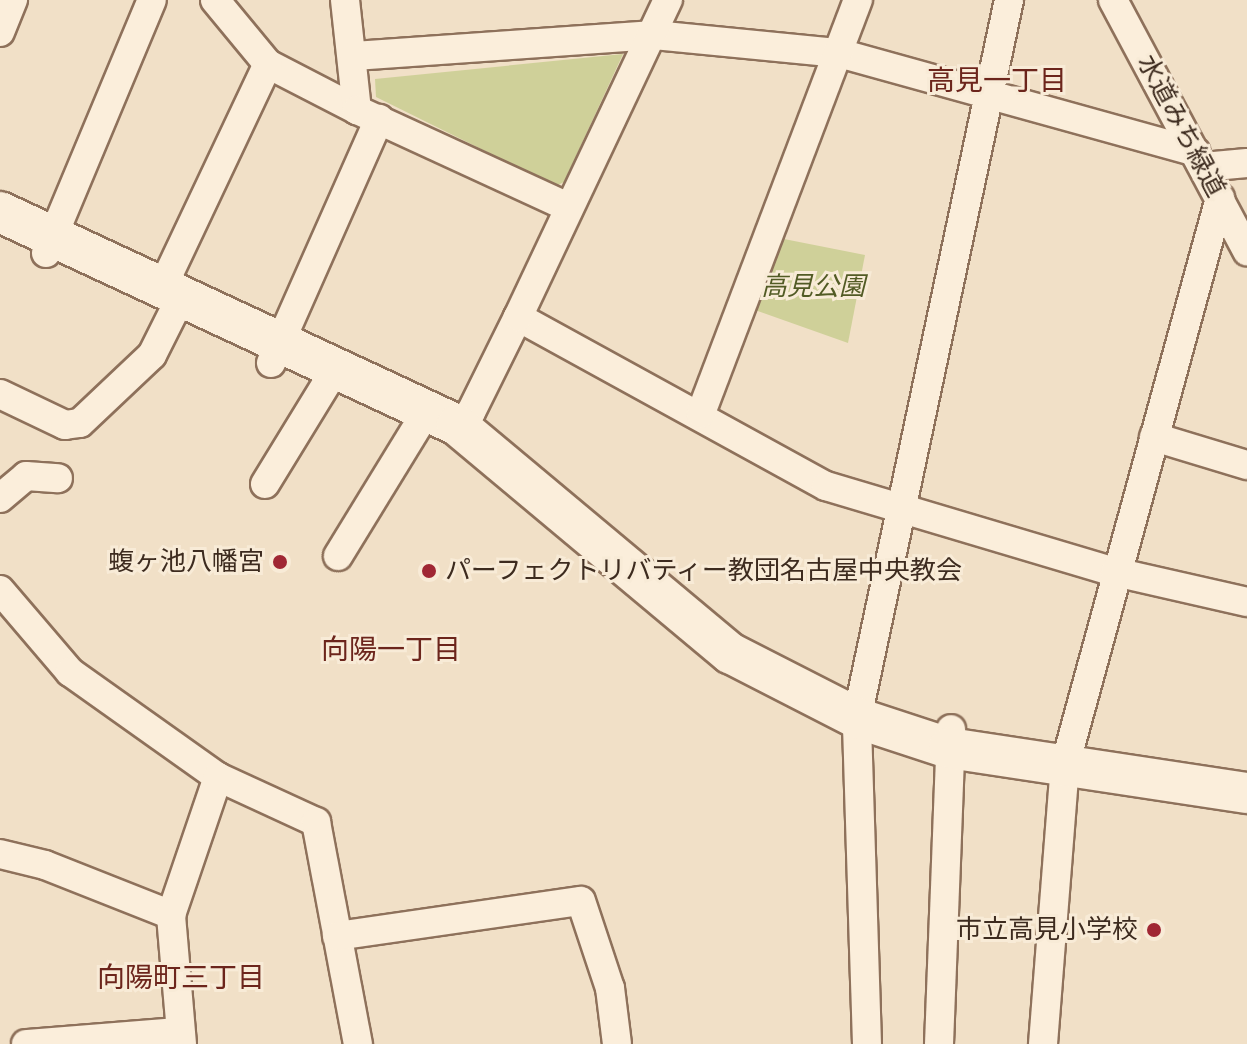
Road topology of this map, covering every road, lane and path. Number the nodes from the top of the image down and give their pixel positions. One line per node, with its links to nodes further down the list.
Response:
1 (13, 0): 9 (street)
2 (152, 0): 21 (street)
3 (215, 0): 13 (street)
4 (345, 0): 12 (street)
5 (668, 0): 10 (street)
6 (858, 0): 11 (street)
7 (1009, 0): 14 (street)
8 (1113, 0): 16 (street, 水道みち緑道)
9 (0, 32)
10 (654, 35): 11 (street); 12 (street); 19 (street)
11 (839, 53): 14 (street); 28 (street)
12 (354, 56): 15 (street)
13 (268, 64): 15 (street); 23 (street)
14 (986, 92): 16 (street); 35 (street)
15 (368, 114): 19 (street); 25 (street)
16 (1199, 160): 17 (street); 18 (street, 水道みち緑道)
17 (1247, 163)
18 (1220, 198): 22 (street, 水道みち緑道); 30 (street)
19 (568, 207): 24 (street)
20 (0, 212): 21 (street)
21 (49, 247): 23 (street)
22 (1247, 251)
23 (172, 292): 25 (street); 27 (street)
24 (518, 317): 28 (street); 29 (street)
25 (276, 353): 26 (street)
26 (336, 368): 29 (street); 33 (street)
27 (0, 394)
28 (701, 413): 35 (street)
29 (442, 418): 36 (street); 40 (street)
30 (1154, 437): 31 (street); 37 (street)
31 (1247, 465)
32 (58, 478): 34 (street)
33 (265, 484)
34 (0, 498)
35 (902, 506): 37 (street); 40 (street)
36 (338, 556)
37 (1115, 572): 39 (street); 42 (street)
38 (1, 596): 43 (street)
39 (1247, 602)
40 (857, 718): 41 (street); 52 (street)
41 (950, 738): 42 (street); 53 (street)
42 (1065, 765): 44 (street); 54 (street)
43 (218, 777): 46 (street); 47 (street)
44 (1247, 793)
45 (0, 854): 46 (street)
46 (171, 915): 48 (street)
47 (337, 936): 50 (street); 51 (street)
48 (181, 1038): 49 (street)
49 (26, 1044)
50 (358, 1044)
51 (617, 1044)
52 (867, 1044)
53 (939, 1044)
54 (1043, 1044)

